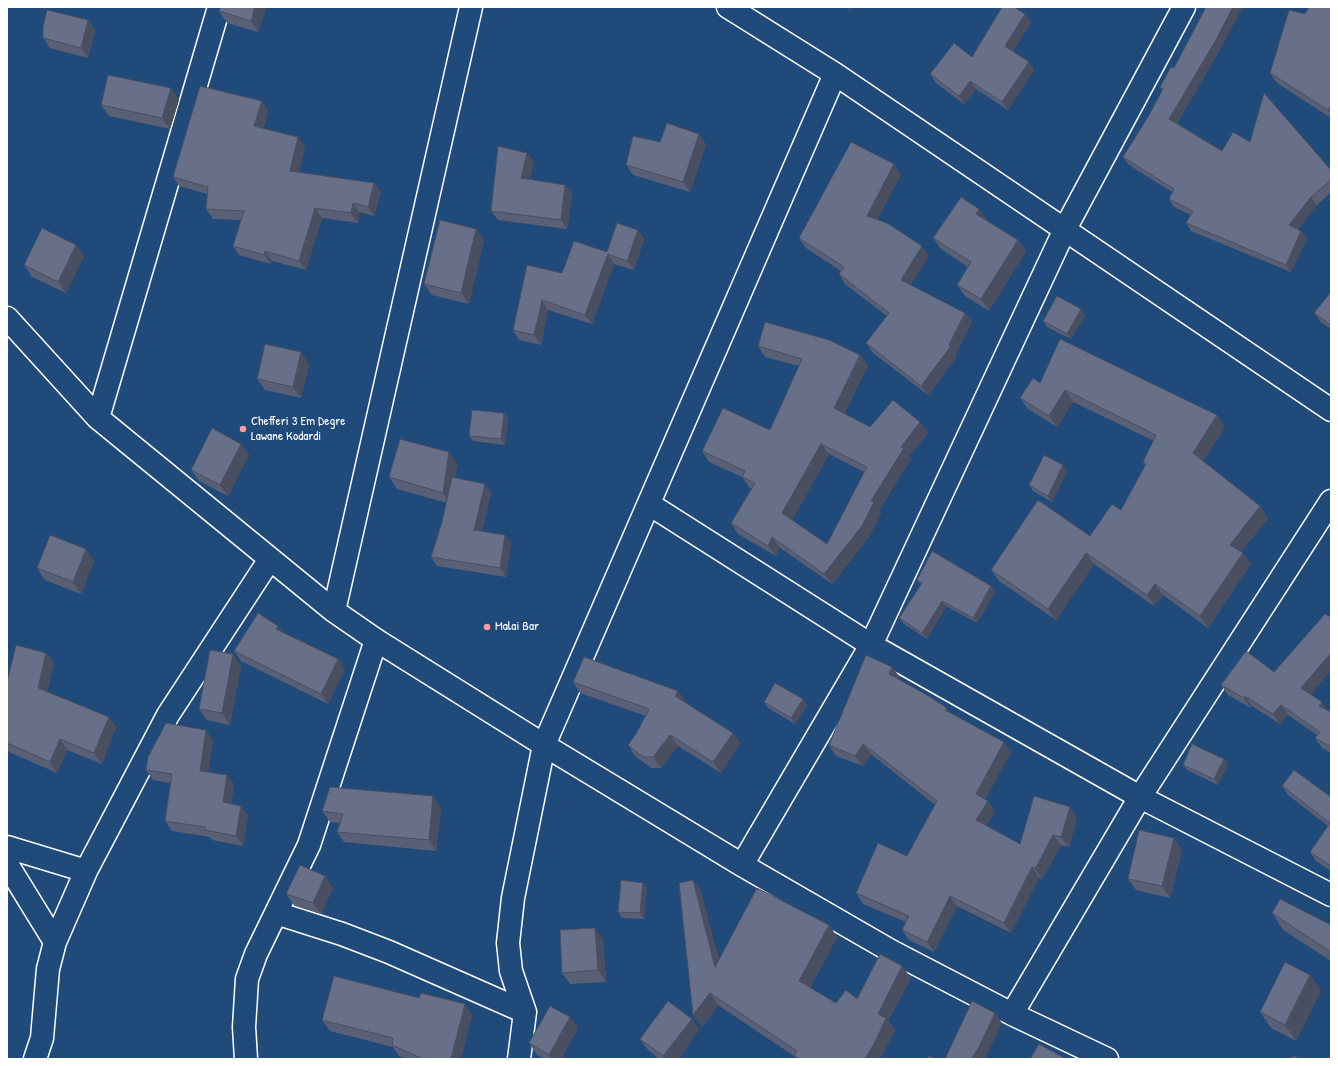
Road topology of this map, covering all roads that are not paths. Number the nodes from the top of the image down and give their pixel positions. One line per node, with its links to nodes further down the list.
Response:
1 (219, 7): 10 (street)
2 (471, 7): 14 (street)
3 (728, 7): 5 (street)
4 (1184, 7): 7 (street)
5 (752, 14): 6 (street)
6 (835, 74): 7 (street); 12 (street)
7 (1065, 230): 9 (street); 16 (street)
8 (7, 318): 10 (street)
9 (1331, 410)
10 (98, 418): 13 (street)
11 (1331, 501): 18 (street)
12 (649, 504): 16 (street); 17 (street)
13 (270, 558): 14 (street); 22 (street)
14 (334, 611): 15 (street)
15 (376, 640): 17 (street); 24 (street)
16 (871, 645): 18 (street); 21 (street)
17 (544, 745): 21 (street); 26 (street)
18 (1140, 797): 23 (street); 27 (street)
19 (7, 847): 22 (street)
20 (7, 864): 25 (street)
21 (742, 865): 27 (street)
22 (86, 871): 25 (street)
23 (1331, 895)
24 (276, 913): 26 (street); 29 (street)
25 (56, 942): 28 (street)
26 (525, 1012): 30 (street)
27 (1012, 1014): 31 (street)
28 (35, 1059)
29 (246, 1059)
30 (519, 1059)
31 (1107, 1059)

